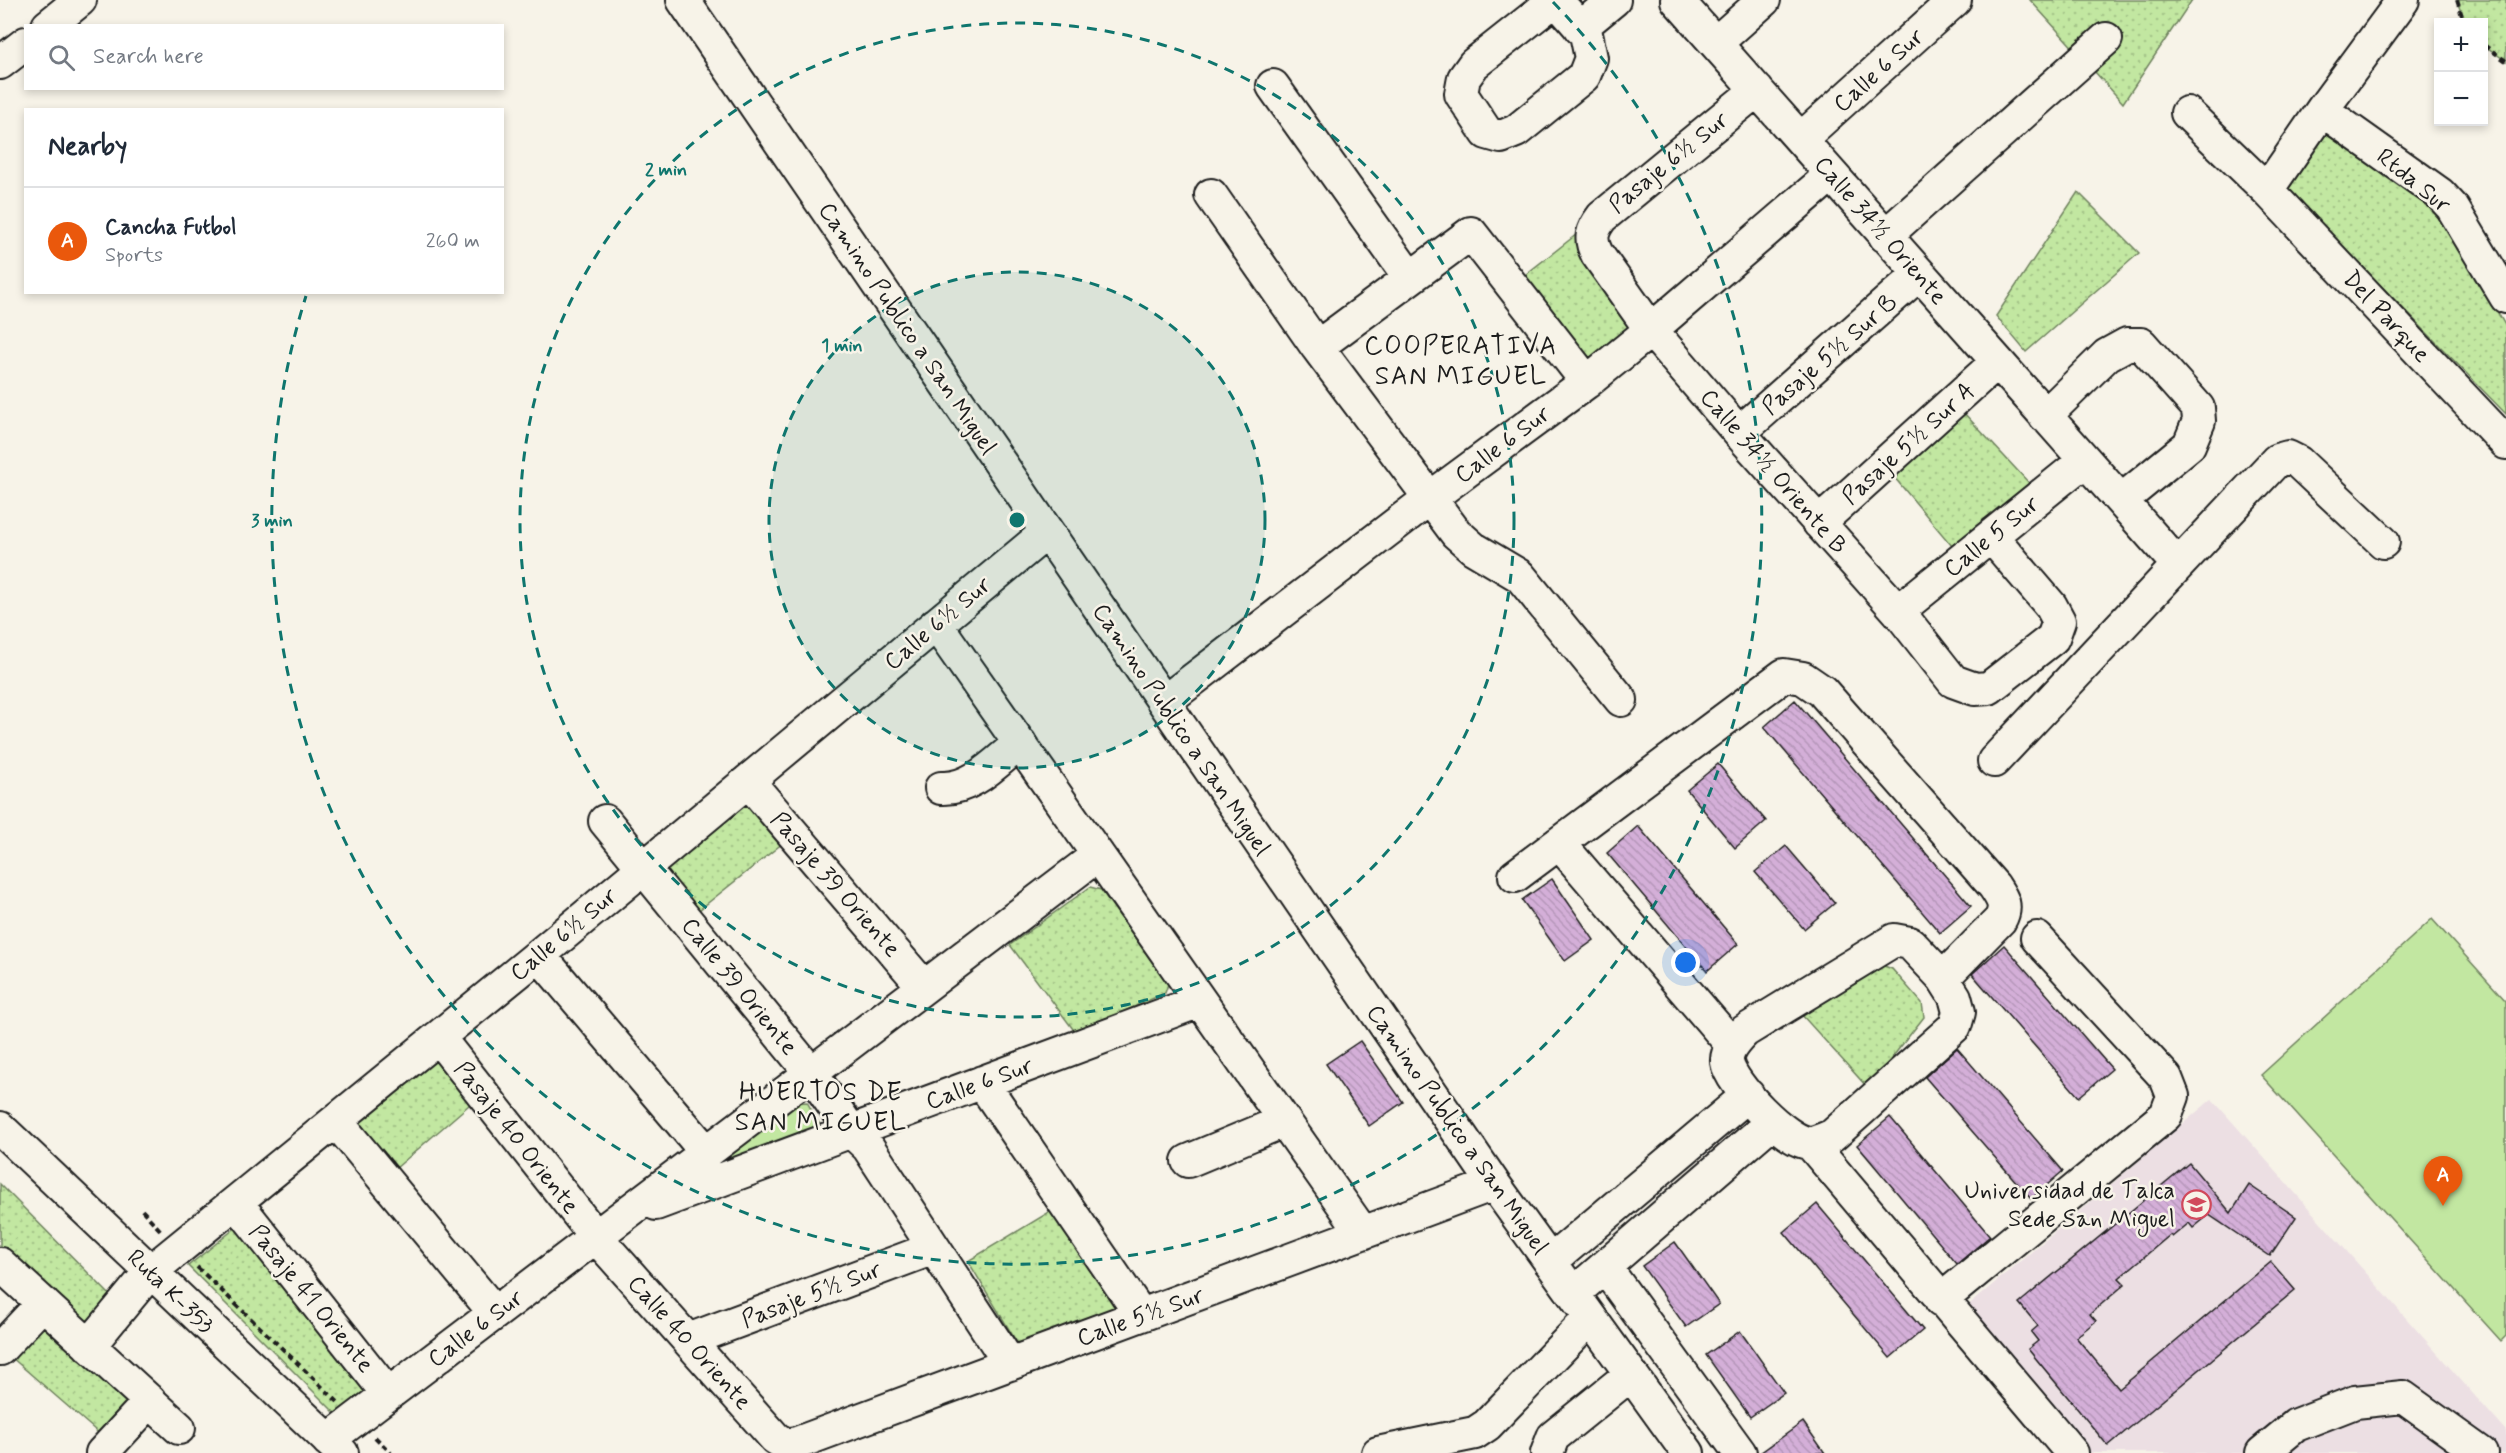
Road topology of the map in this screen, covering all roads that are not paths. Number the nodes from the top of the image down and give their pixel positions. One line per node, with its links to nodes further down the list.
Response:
1 (80, 0): 9 (street)
2 (1556, 0): 10 (street); 10 (street)
3 (1614, 0): 10 (street)
4 (1677, 0): 12 (street, Calle 34½ Oriente)
5 (1764, 0): 12 (street)
6 (1955, 0): 19 (street, Calle 6 Sur)
7 (2403, 0): 17 (street)
8 (694, 4): 39 (street, Camino Publico a San Miguel)
9 (50, 24)
10 (1580, 28)
11 (2106, 39): 23 (street)
12 (1716, 43): 16 (street, Calle 34½ Oriente)
13 (24, 45): 14 (street)
14 (0, 63)
15 (1273, 86): 26 (street)
16 (1757, 90): 19 (street, Calle 34½ Oriente); 24 (street, Pasaje 6½ Sur)
17 (2322, 110): 21 (street); 27 (street, Rtda Sur)
18 (2187, 113): 21 (street, Del Parque)
19 (1800, 139): 20 (street, Calle 34½ Oriente)
20 (1831, 175): 23 (street, Calle 34½ Oriente); 28 (street, Calle 6 Sur)
21 (2267, 190): 34 (street, Del Parque)
22 (1211, 195): 29 (street)
23 (1885, 236): 25 (street, Calle 34½ Oriente)
24 (1591, 242): 28 (street, Calle 34½ Oriente B)
25 (1920, 274): 30 (street, Calle 34½ Oriente); 33 (street, Pasaje 5½ Sur B)
26 (1410, 278): 29 (street); 31 (street)
27 (2506, 297)
28 (1652, 330): 31 (street, Calle 6 Sur); 33 (street, Calle 34½ Oriente B)
29 (1317, 347): 36 (street)
30 (1997, 362): 32 (street, Calle 34½ Oriente); 38 (street, Pasaje 5½ Sur A)
31 (1587, 382): 36 (street, Calle 6 Sur)
32 (2045, 416): 35 (street, Calle 34½ Oriente); 37 (street)
33 (1739, 433): 38 (street, Calle 34½ Oriente B)
34 (2506, 443)
35 (2084, 461): 37 (street, Calle 34½ Oriente); 40 (street, Calle 5 Sur)
36 (1430, 498): 45 (street); 46 (street, Calle 6 Sur)
37 (2122, 500): 42 (street, Calle 34½ Oriente)
38 (1820, 523): 43 (street, Calle 34½ Oriente B)
39 (1047, 532): 44 (street, Calle 6½ Sur); 46 (street, Camino Publico a San Miguel)
40 (1992, 537): 43 (street, Calle 5 Sur); 43 (street, Calle 34½ Oriente B)
41 (2383, 542): 42 (street)
42 (2178, 565): 48 (street)
43 (1898, 611)
44 (936, 624): 47 (street); 49 (street, Calle 6½ Sur)
45 (1621, 700)
46 (1164, 702): 74 (street, Camino Publico a San Miguel)
47 (1020, 743): 50 (street); 53 (street)
48 (1994, 761)
49 (748, 781): 54 (street, Calle 6½ Sur); 59 (street, Pasaje 39 Oriente)
50 (941, 788)
51 (605, 821): 54 (street, Calle 39 Oriente)
52 (1559, 843): 55 (street); 58 (street); 62 (street)
53 (1098, 855): 59 (street, Calle 6 Sur); 60 (street)
54 (643, 868): 57 (street, Calle 6½ Sur); 63 (street, Calle 39 Oriente)
55 (1515, 876)
56 (2037, 938): 84 (street)
57 (539, 955): 61 (street, Calle 6½ Sur); 72 (street)
58 (1943, 978): 62 (street); 71 (street)
59 (924, 987): 63 (street, Calle 6 Sur)
60 (1200, 1001): 64 (street, Calle 6 Sur); 67 (street)
61 (438, 1037): 66 (street, Calle 6½ Sur); 78 (street, Pasaje 40 Oriente)
62 (1732, 1045): 65 (street)
63 (811, 1073): 70 (street, Calle 39 Oriente); 72 (street, Calle 6 Sur)
64 (982, 1082): 70 (street, Calle 6 Sur); 88 (street)
65 (1748, 1095): 68 (street); 80 (street)
66 (336, 1121): 75 (street, Calle 6½ Sur); 87 (street)
67 (1284, 1121): 73 (street); 77 (street)
68 (1772, 1122): 71 (street); 82 (street)
69 (0, 1128): 83 (street, Ruta K-353)
70 (851, 1131): 76 (street, Calle 6 Sur); 79 (street, Calle 39 Oriente)
71 (1810, 1143): 84 (street)
72 (707, 1153): 76 (street, Calle 6 Sur)
73 (1188, 1161)
74 (1494, 1184): 77 (street, Calle 5½ Sur); 80 (street, Camino Publico a San Miguel)
75 (236, 1202): 83 (street, Calle 6½ Sur); 94 (street, Pasaje 41 Oriente)
76 (623, 1216): 78 (street, Calle 6 Sur)
77 (1363, 1233): 88 (street, Calle 5½ Sur)
78 (596, 1237): 87 (street, Calle 6 Sur); 89 (street, Calle 40 Oriente)
79 (934, 1248): 89 (street, Pasaje 5½ Sur); 92 (street, Calle 39 Oriente)
80 (1550, 1262): 86 (street, Camino Publico a San Miguel)
81 (0, 1264): 85 (street)
82 (1605, 1267): 86 (street); 103 (street)
83 (150, 1272): 90 (street, Calle 6½ Sur); 98 (street, Ruta K-353)
84 (1941, 1300): 104 (street)
85 (43, 1303): 90 (street); 91 (street)
86 (1582, 1306): 93 (street, Camino Publico a San Miguel); 100 (street)
87 (495, 1313): 94 (street, Calle 6 Sur)
88 (1141, 1315): 92 (street, Calle 5½ Sur)
89 (688, 1340): 97 (street, Calle 40 Oriente)
90 (89, 1346): 95 (street)
91 (0, 1349)
92 (1010, 1364): 97 (street, Calle 5½ Sur)
93 (1631, 1374): 101 (street); 102 (street, Camino Publico a San Miguel)
94 (388, 1394): 98 (street, Calle 6 Sur)
95 (150, 1401): 96 (street); 99 (street)
96 (179, 1428)
97 (786, 1444)
98 (335, 1446)
99 (102, 1453)
100 (1378, 1453)
101 (1547, 1453)
102 (1688, 1453)
103 (1740, 1453)
104 (2072, 1453)
105 (2262, 1453): 106 (street)
106 (2481, 1453)

